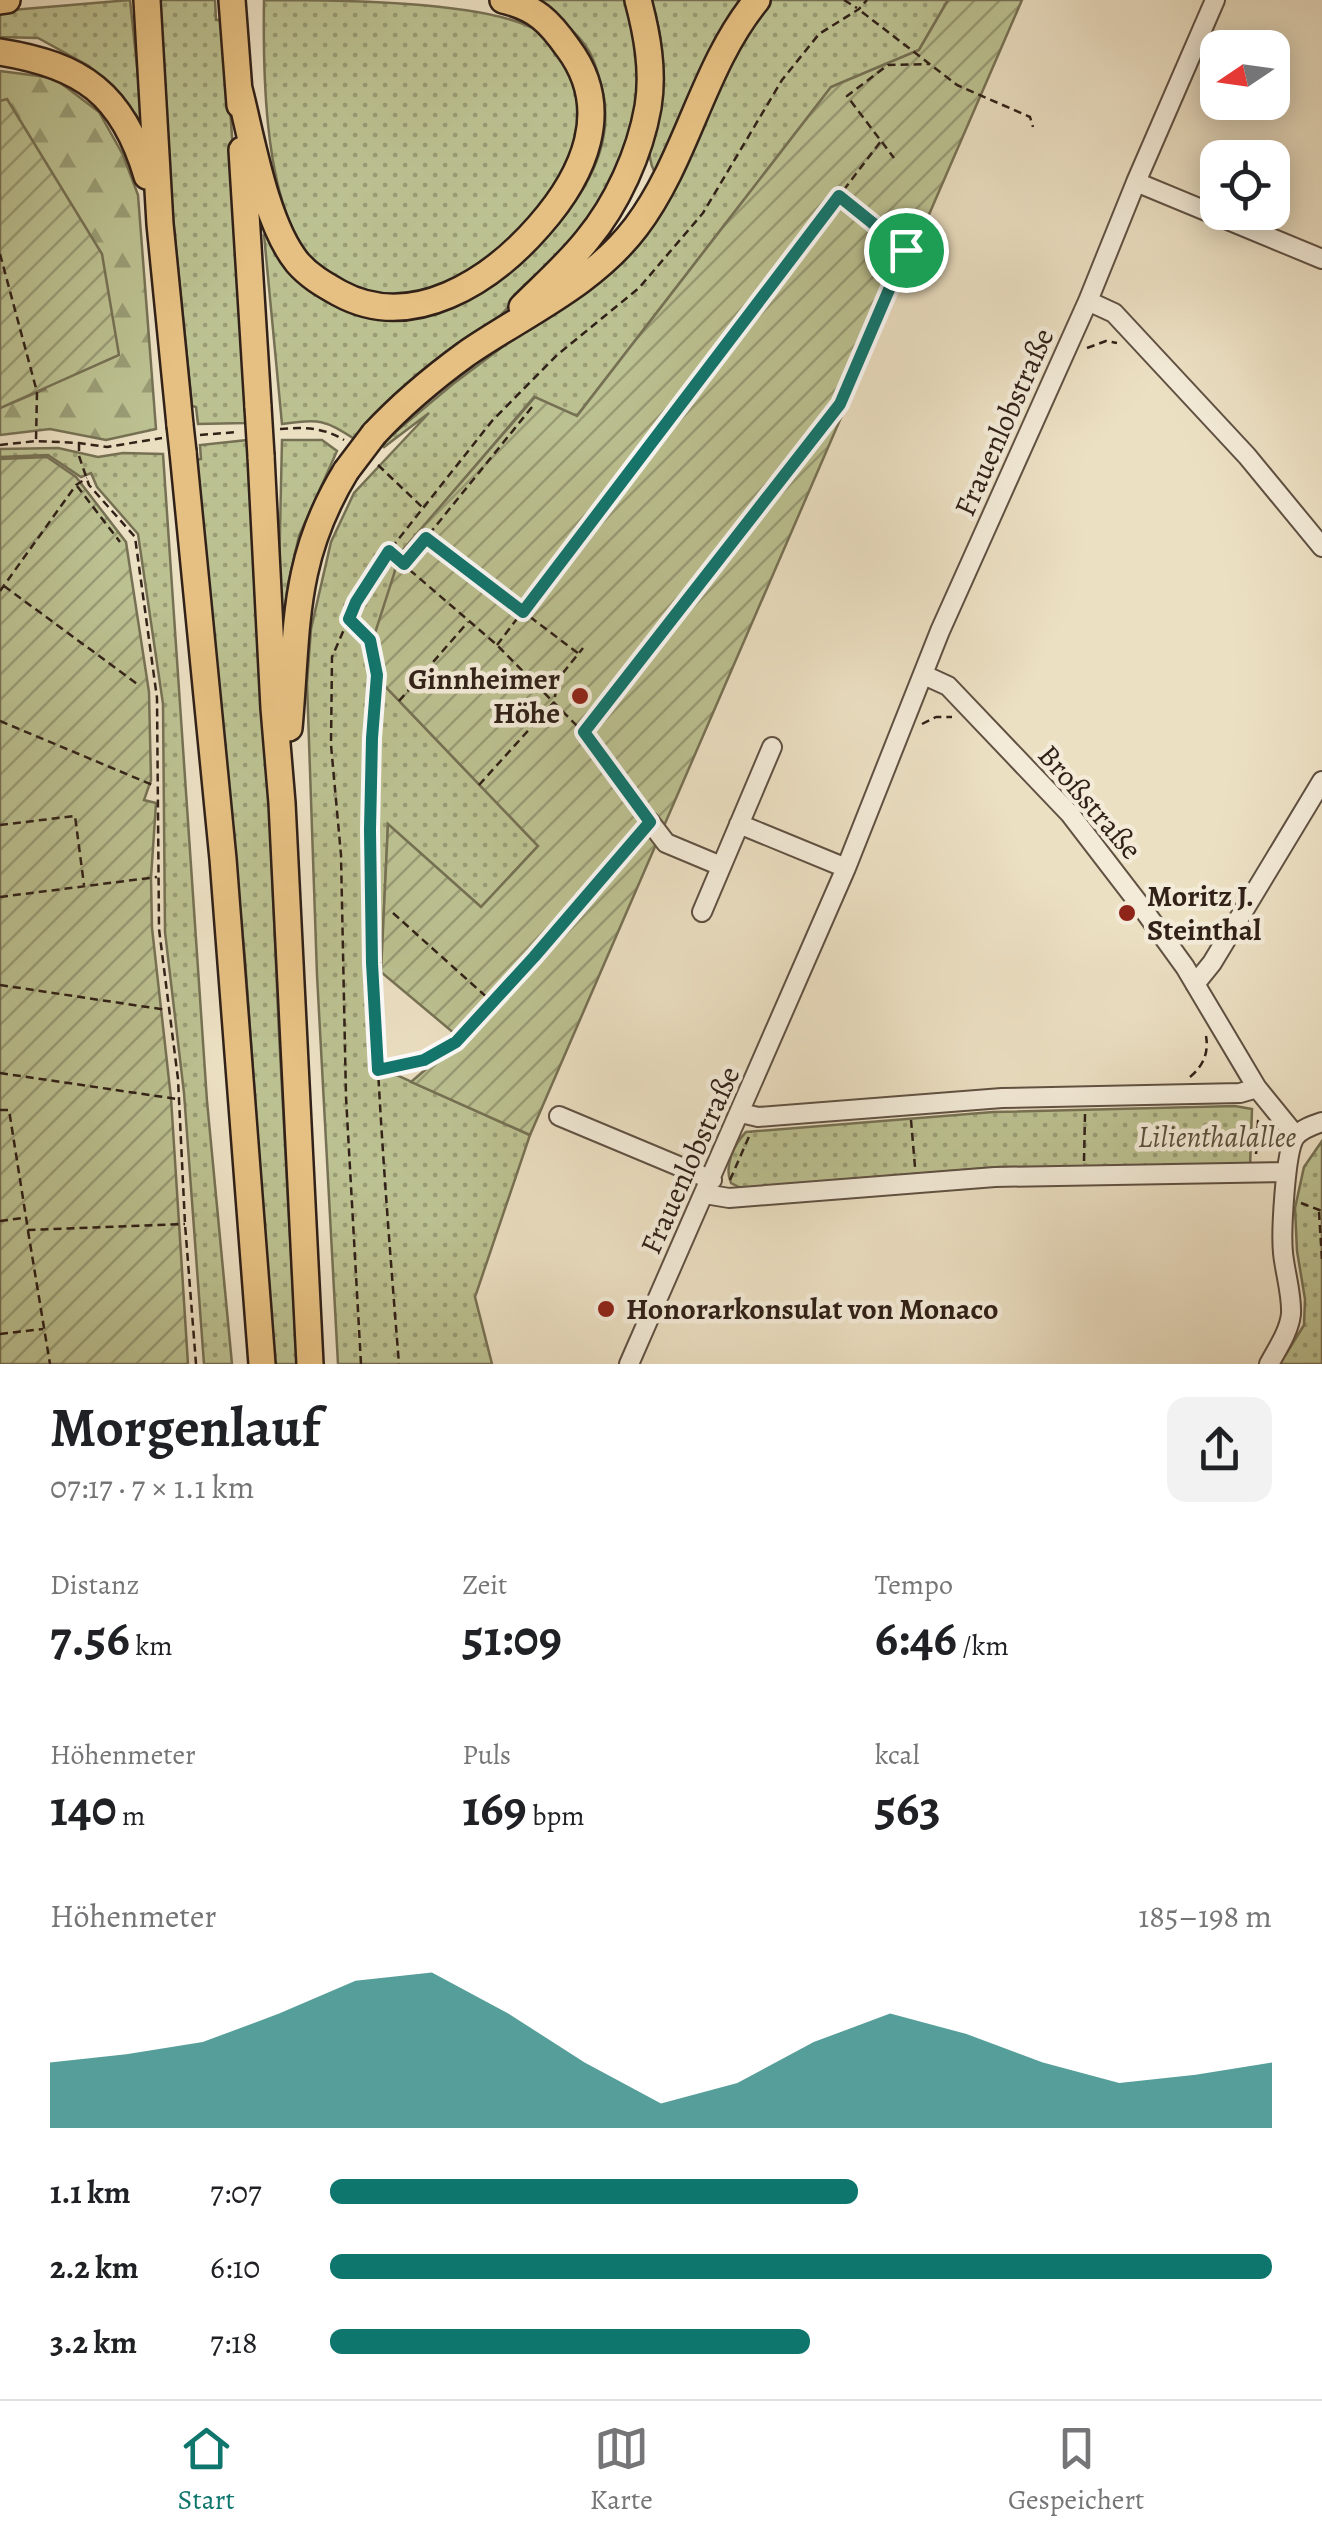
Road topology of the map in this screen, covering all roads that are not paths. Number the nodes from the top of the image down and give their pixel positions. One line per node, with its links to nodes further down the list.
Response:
1 (503, 0): 8 (highway)
2 (638, 0): 13 (highway)
3 (757, 0): 13 (highway)
4 (1214, 0): 9 (street, Frauenlobstraße)
5 (232, 1): 8 (highway)
6 (147, 2): 10 (highway)
7 (0, 52): 10 (highway)
8 (238, 90): 18 (highway, bridge)
9 (1136, 182): 11 (street); 12 (street, Frauenlobstraße)
10 (160, 224): 32 (highway, bridge)
11 (1322, 260)
12 (1088, 301): 14 (street); 15 (street, Frauenlobstraße)
13 (469, 352): 18 (highway, bridge)
14 (1322, 547)
15 (924, 675): 22 (street, Frauenlobstraße); 24 (street, Broßstraße)
16 (772, 747): 20 (street)
17 (1322, 781): 24 (street)
18 (282, 803): 33 (highway)
19 (650, 822): 21 (street)
20 (738, 824): 21 (street); 22 (street)
21 (721, 866): 23 (street)
22 (846, 868): 26 (street, Frauenlobstraße)
23 (702, 912)
24 (1195, 984): 25 (street, Broßstraße)
25 (1257, 1088): 26 (street); 29 (street)
26 (741, 1113): 31 (street, Frauenlobstraße)
27 (560, 1116): 31 (street)
28 (1322, 1122): 29 (street)
29 (1296, 1136): 30 (street)
30 (1286, 1172): 31 (street); 35 (street)
31 (716, 1184): 34 (street, Frauenlobstraße)
32 (262, 1364)
33 (310, 1364)
34 (629, 1364)
35 (1269, 1364)

